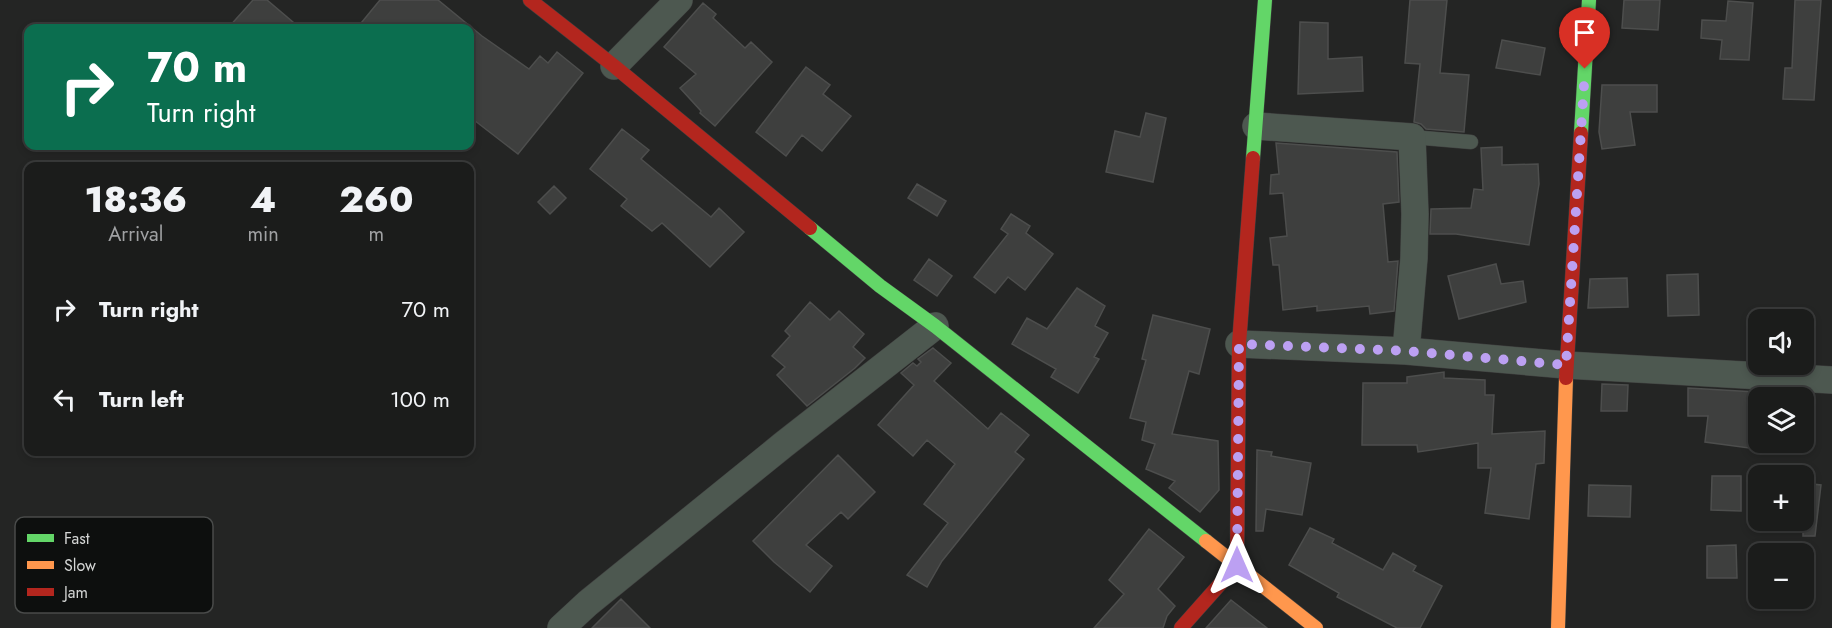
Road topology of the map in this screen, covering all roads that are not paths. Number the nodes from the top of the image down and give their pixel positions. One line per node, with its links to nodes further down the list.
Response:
1 (530, 0): 5 (street)
2 (680, 0): 5 (street)
3 (1265, 0): 6 (street)
4 (1589, 0): 12 (street)
5 (614, 66): 9 (street)
6 (1256, 126): 7 (street); 10 (street)
7 (1412, 137): 8 (lane); 11 (street)
8 (1471, 142)
9 (935, 326): 14 (street); 15 (street)
10 (1239, 344): 11 (street); 14 (street)
11 (1406, 351): 12 (street)
12 (1566, 365): 13 (street); 18 (street)
13 (1832, 380)
14 (1237, 565): 16 (street); 17 (street)
15 (561, 628)
16 (1181, 628)
17 (1316, 628)
18 (1558, 628)

